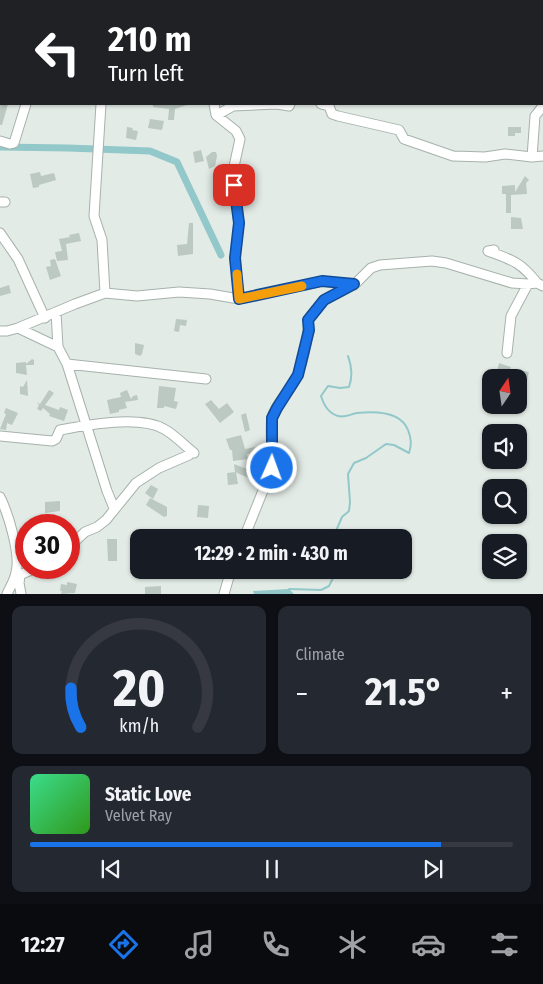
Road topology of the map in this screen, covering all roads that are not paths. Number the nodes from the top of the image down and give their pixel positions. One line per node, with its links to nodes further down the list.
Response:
1 (26, 105): 8 (street)
2 (101, 105): 15 (street)
3 (214, 105): 7 (street)
4 (256, 105): 7 (street)
5 (325, 105): 10 (street)
6 (543, 106): 10 (street)
7 (217, 115): 16 (street)
8 (0, 141)
9 (543, 156): 10 (street)
10 (532, 157)
11 (0, 233): 18 (street)
12 (494, 250): 14 (street)
13 (354, 284): 14 (street); 16 (street); 31 (street)
14 (536, 284): 23 (street)
15 (105, 293): 16 (street); 17 (street)
16 (239, 299)
17 (56, 312): 18 (street); 22 (street)
18 (45, 318): 19 (street)
19 (18, 328): 20 (street); 22 (street)
20 (4, 331): 21 (street)
21 (0, 339)
22 (58, 347): 24 (street)
23 (506, 353)
24 (67, 364): 25 (street); 26 (street)
25 (206, 379)
26 (87, 425): 27 (street); 29 (street); 29 (street)
27 (0, 436)
28 (0, 497): 30 (street)
29 (114, 508): 32 (street)
30 (3, 510): 33 (street)
31 (248, 529)
32 (80, 537)
33 (15, 548)
34 (15, 579): 37 (street)
35 (19, 579): 38 (street)
36 (228, 579): 39 (street)
37 (7, 594)
38 (22, 594)
39 (224, 594)

